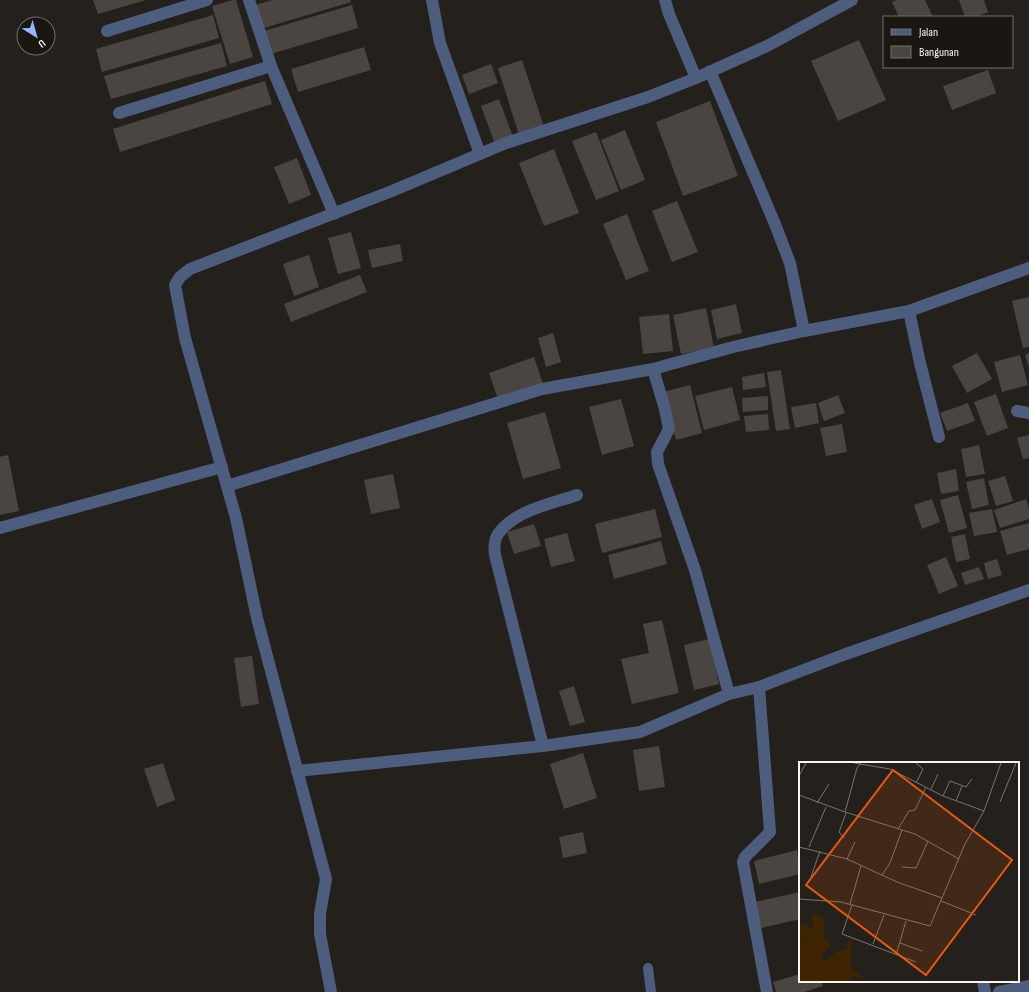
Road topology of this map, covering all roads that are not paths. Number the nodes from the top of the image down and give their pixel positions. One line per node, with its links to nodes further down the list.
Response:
1 (207, 0): 6 (street)
2 (249, 0): 7 (street)
3 (432, 0): 11 (street)
4 (666, 0): 9 (street)
5 (852, 0): 8 (street)
6 (106, 31)
7 (271, 66): 10 (street); 12 (street)
8 (710, 71): 9 (street); 15 (street)
9 (696, 78): 11 (street)
10 (119, 113)
11 (480, 154): 12 (street)
12 (334, 214): 18 (street)
13 (1029, 268): 14 (street)
14 (909, 311): 15 (street); 17 (street)
15 (804, 331): 16 (street)
16 (653, 369): 19 (street); 24 (street)
17 (939, 438)
18 (222, 467): 19 (street); 21 (street)
19 (227, 486): 26 (street)
20 (577, 495): 25 (street)
21 (0, 528)
22 (1029, 590): 23 (street)
23 (759, 687): 24 (street); 32 (street)
24 (728, 694): 25 (street)
25 (543, 746): 26 (street)
26 (297, 771): 30 (street)
27 (648, 968): 31 (lane)
28 (983, 982): 33 (street)
29 (1029, 986): 34 (street)
30 (331, 992)
31 (651, 992)
32 (767, 992)
33 (985, 992)
34 (999, 992)

